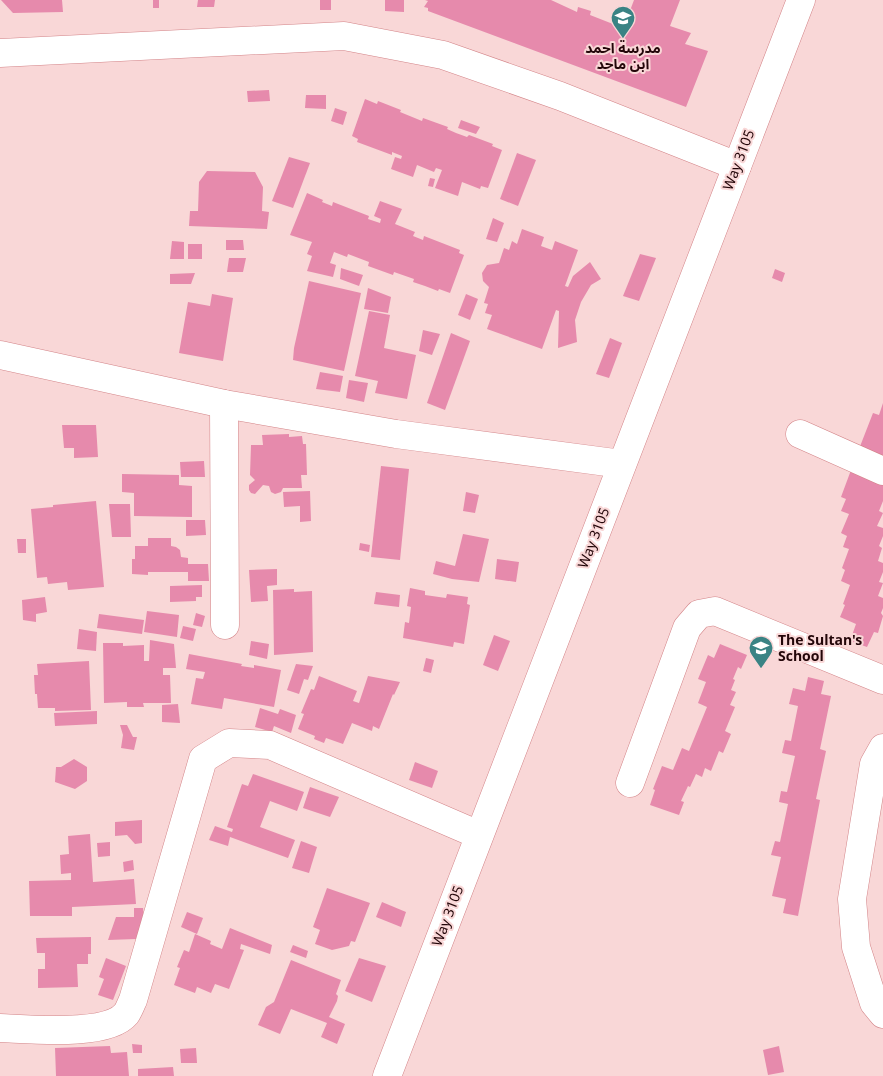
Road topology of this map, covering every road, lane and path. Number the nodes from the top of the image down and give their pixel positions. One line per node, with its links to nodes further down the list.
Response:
1 (801, 0): 3 (street, Way 3105)
2 (0, 53): 3 (street)
3 (737, 166): 7 (street, Way 3105)
4 (0, 355): 5 (street)
5 (224, 404): 7 (street); 9 (street)
6 (800, 434): 8 (street)
7 (622, 464): 13 (street, Way 3105)
8 (883, 471)
9 (225, 626)
10 (883, 680): 12 (street)
11 (883, 748): 14 (street)
12 (630, 783)
13 (480, 835): 15 (street); 16 (street, Way 3105)
14 (883, 1014)
15 (0, 1028)
16 (386, 1076)

